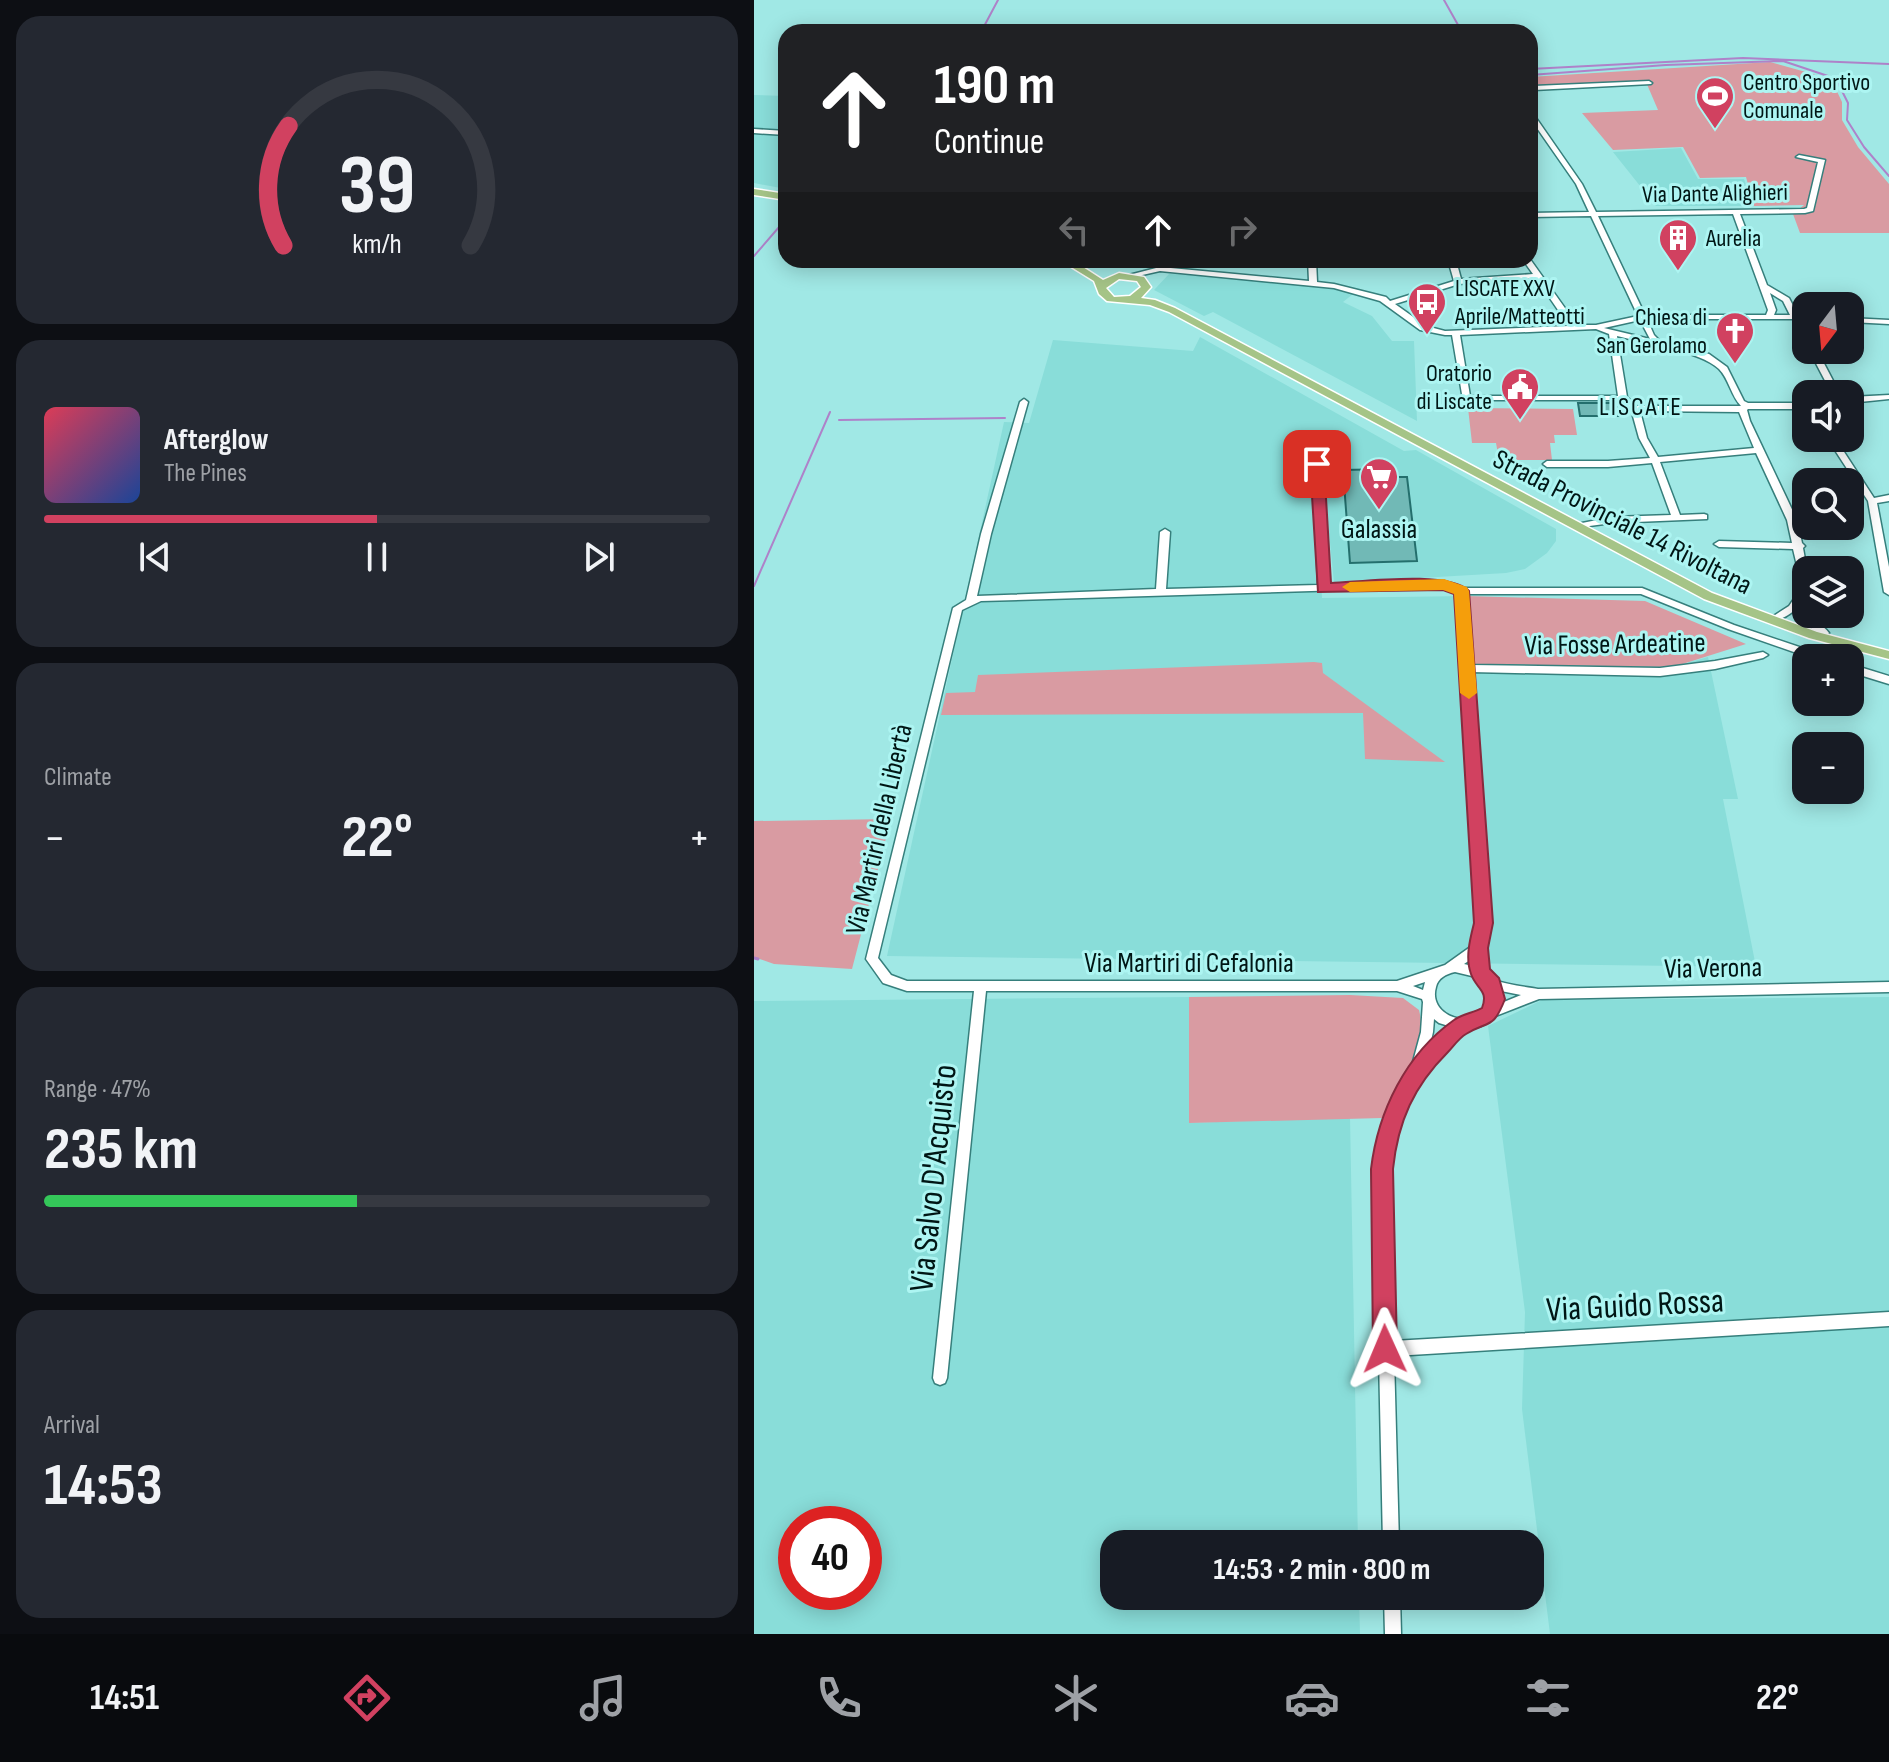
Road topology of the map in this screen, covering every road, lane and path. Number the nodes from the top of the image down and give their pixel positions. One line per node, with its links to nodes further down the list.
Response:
1 (1649, 83): 2 (street)
2 (1538, 88)
3 (1538, 124): 10 (street)
4 (754, 131): 5 (street)
5 (778, 132)
6 (1799, 157): 9 (street, Via Dante Alighieri)
7 (754, 192): 8 (main road)
8 (778, 196)
9 (1736, 213): 10 (street, Via Dante Alighieri); 24 (street)
10 (1594, 214): 11 (street, Via Dante Alighieri); 33 (street)
11 (1538, 215)
12 (1080, 268): 23 (main road, Strada Provinciale 14 Rivoltana)
13 (1098, 268): 18 (main road, Strada Provinciale 14 Rivoltana)
14 (1312, 268): 20 (street)
15 (1454, 268): 21 (street)
16 (1532, 268): 19 (street)
17 (1168, 270): 18 (street); 20 (street); 22 (street)
18 (1126, 276): 22 (main road, Strada Provinciale 14 Rivoltana); 23 (main road)
19 (1536, 276): 21 (street); 34 (street)
20 (1313, 282): 26 (street)
21 (1458, 282): 26 (street)
22 (1146, 286): 25 (main road); 27 (main road, Strada Provinciale 14 Rivoltana)
23 (1102, 287): 25 (main road, Strada Provinciale 14 Rivoltana)
24 (1765, 287): 28 (street); 29 (street)
25 (1125, 300): 27 (main road, Strada Provinciale 14 Rivoltana)
26 (1391, 303): 36 (street)
27 (1172, 310): 46 (main road, Strada Provinciale 14 Rivoltana)
28 (1792, 313)
29 (1769, 317): 30 (street); 33 (street)
30 (1792, 317)
31 (1864, 321): 32 (street)
32 (1889, 322)
33 (1647, 324): 35 (street); 37 (street); 38 (street)
34 (1573, 326): 35 (street); 36 (street)
35 (1617, 327): 37 (street); 40 (street)
36 (1456, 333): 40 (street)
37 (1635, 338): 38 (street)
38 (1658, 343): 45 (street)
39 (1889, 397): 41 (street)
40 (1623, 398): 44 (street)
41 (1864, 399)
42 (1024, 402): 66 (street)
43 (1792, 407): 45 (street)
44 (1635, 408): 45 (street); 50 (street)
45 (1745, 412): 47 (street); 48 (street)
46 (1431, 448): 57 (main road, Strada Provinciale 14 Rivoltana); 72 (main road, Strada Provinciale 14 Rivoltana)
47 (1760, 450): 48 (street); 60 (street)
48 (1731, 452): 50 (street)
49 (1840, 452): 54 (street)
50 (1655, 459): 52 (street); 56 (street)
51 (1317, 464): 62 (street)
52 (1547, 464)
53 (1889, 498): 54 (street)
54 (1872, 501): 64 (street)
55 (1704, 517): 56 (street)
56 (1677, 518): 57 (street)
57 (1585, 525): 68 (main road, Strada Provinciale 14 Rivoltana)
58 (1165, 532): 65 (street)
59 (1719, 544): 60 (street)
60 (1800, 546): 61 (street)
61 (1801, 556)
62 (1323, 588): 63 (street); 65 (street)
63 (1458, 589): 71 (street); 74 (street)
64 (1889, 592)
65 (1161, 593): 66 (street)
66 (971, 600): 81 (street, Via Martiri della Libertà)
67 (1792, 608): 68 (street)
68 (1777, 617): 70 (main road, Strada Provinciale 14 Rivoltana)
69 (1817, 628): 70 (street)
70 (1824, 633): 72 (main road, Strada Provinciale 14 Rivoltana)
71 (1792, 648)
72 (1889, 654)
73 (1763, 655): 74 (street, Via Fosse Ardeatine)
74 (1467, 668): 77 (street)
75 (1864, 672): 76 (street)
76 (1889, 680)
77 (1478, 948): 78 (street); 79 (street)
78 (1443, 971): 79 (street); 82 (street, Via Martiri di Cefalonia); 85 (street)
79 (1480, 973): 80 (street)
80 (1492, 984): 84 (street, Via Verona); 86 (street)
81 (981, 985): 82 (street, Via Martiri di Cefalonia); 91 (street, Via Salvo D'Acquisto)
82 (1397, 986): 85 (street, Via Martiri di Cefalonia)
83 (1889, 987): 84 (street, Via Verona)
84 (1538, 994): 86 (street, Via Verona)
85 (1428, 1000): 87 (street); 88 (street)
86 (1490, 1013): 87 (street)
87 (1462, 1025): 88 (street)
88 (1417, 1069): 90 (street)
89 (1889, 1319): 90 (street, Via Guido Rossa)
90 (1385, 1349): 92 (street)
91 (940, 1378)
92 (1391, 1530)
93 (1392, 1610): 94 (street)
94 (1393, 1634)

